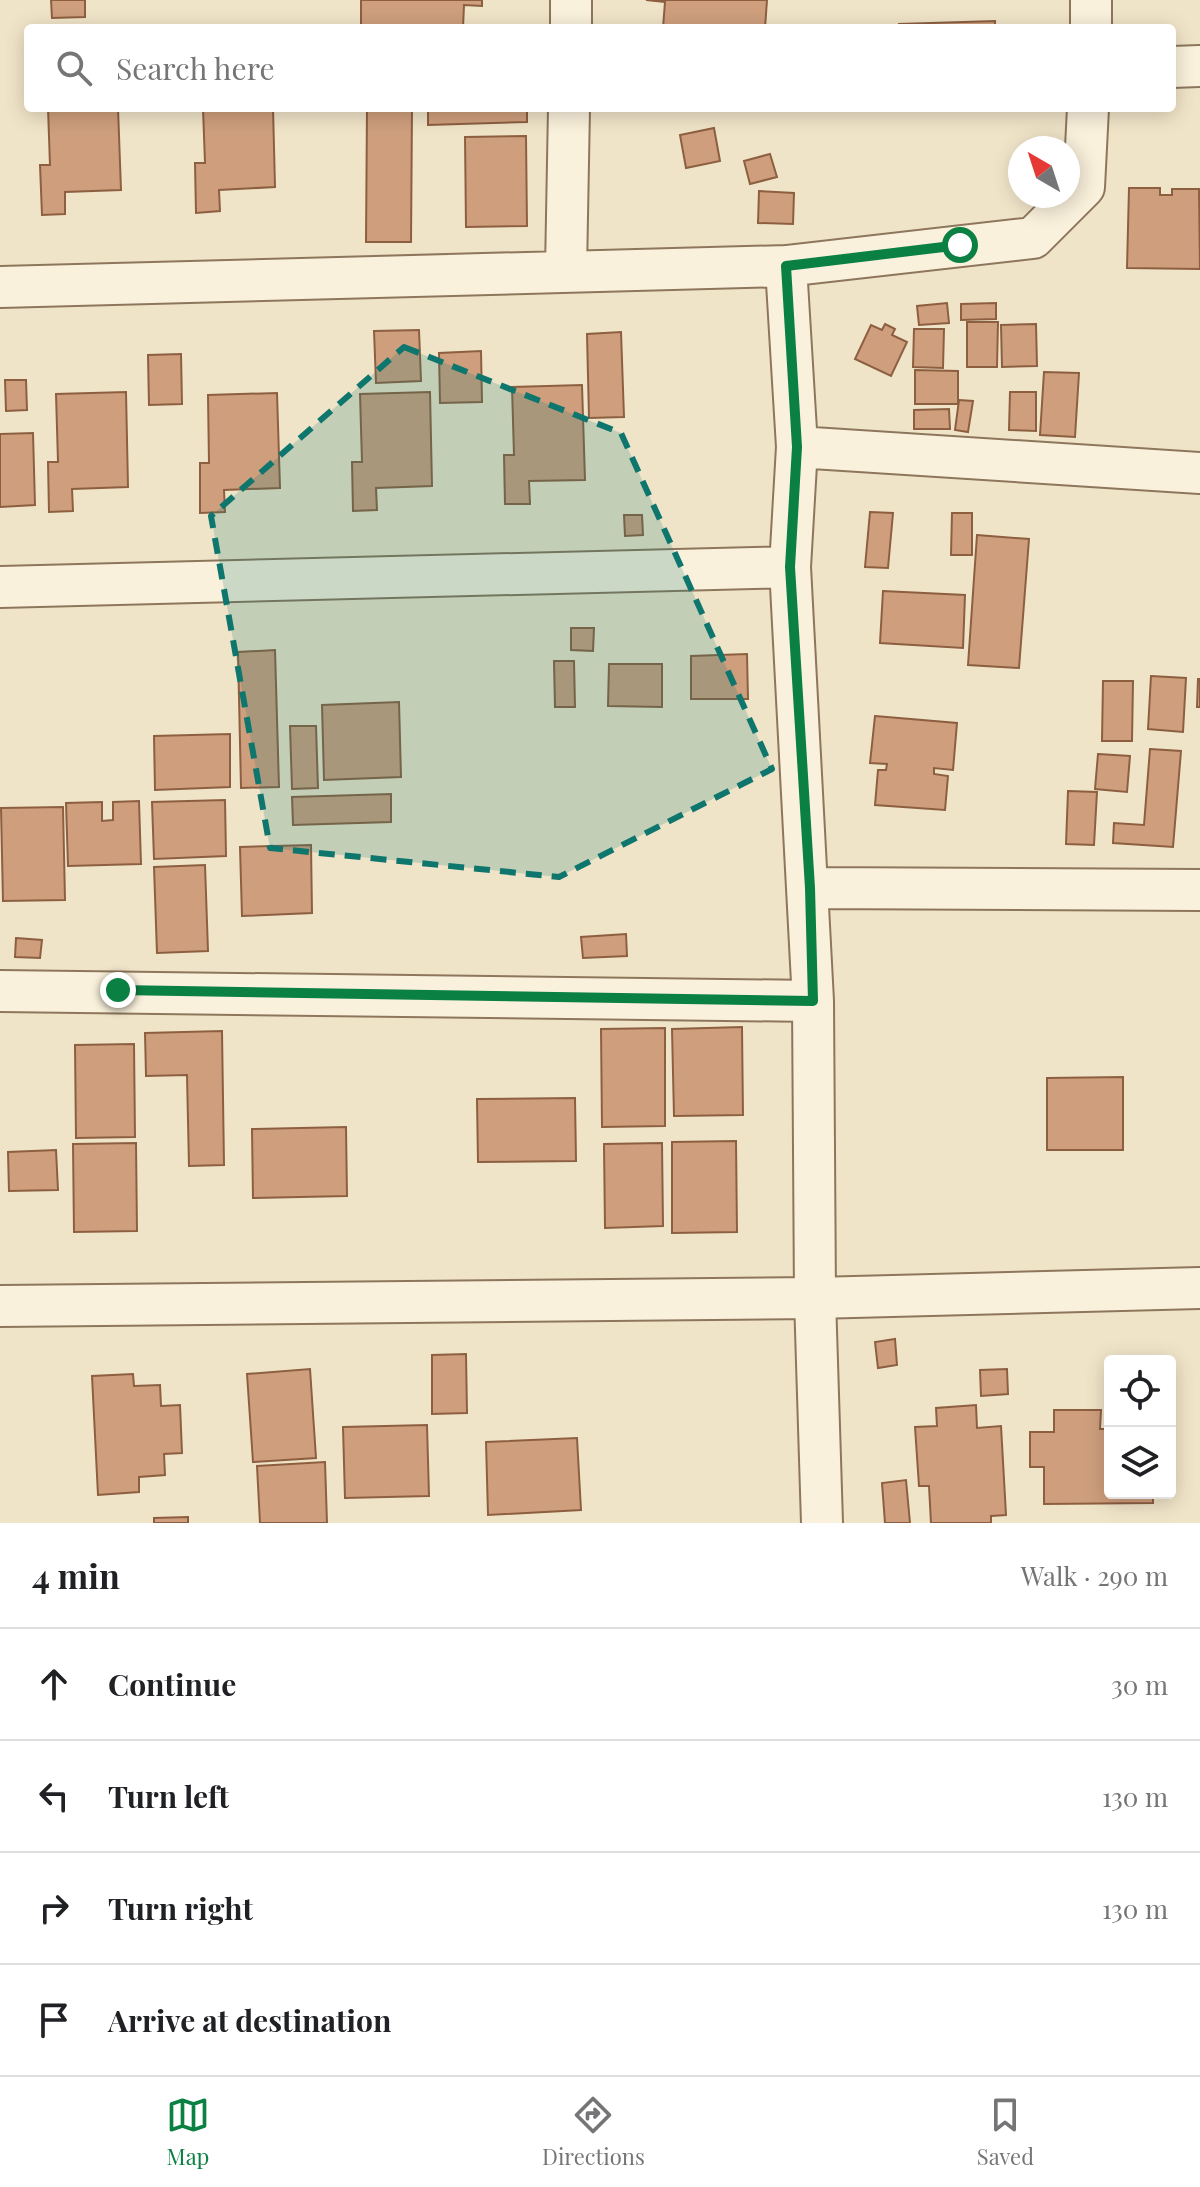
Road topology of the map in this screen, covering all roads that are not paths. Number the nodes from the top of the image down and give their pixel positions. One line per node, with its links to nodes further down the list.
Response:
1 (571, 0): 3 (street)
2 (1091, 0): 4 (street)
3 (571, 24)
4 (1091, 24)
5 (1200, 66): 6 (street)
6 (1176, 67)
7 (569, 112): 10 (street)
8 (1088, 112): 9 (street)
9 (786, 266): 10 (street); 12 (street)
10 (566, 270): 11 (street)
11 (0, 287)
12 (797, 447): 13 (street); 14 (street)
13 (1200, 473)
14 (790, 567): 15 (street); 16 (street)
15 (0, 587)
16 (810, 888): 17 (street); 19 (street)
17 (1200, 890)
18 (0, 991): 19 (street)
19 (813, 1001): 21 (street)
20 (1200, 1288): 21 (street)
21 (815, 1298): 22 (street); 23 (street)
22 (0, 1306)
23 (822, 1523)

